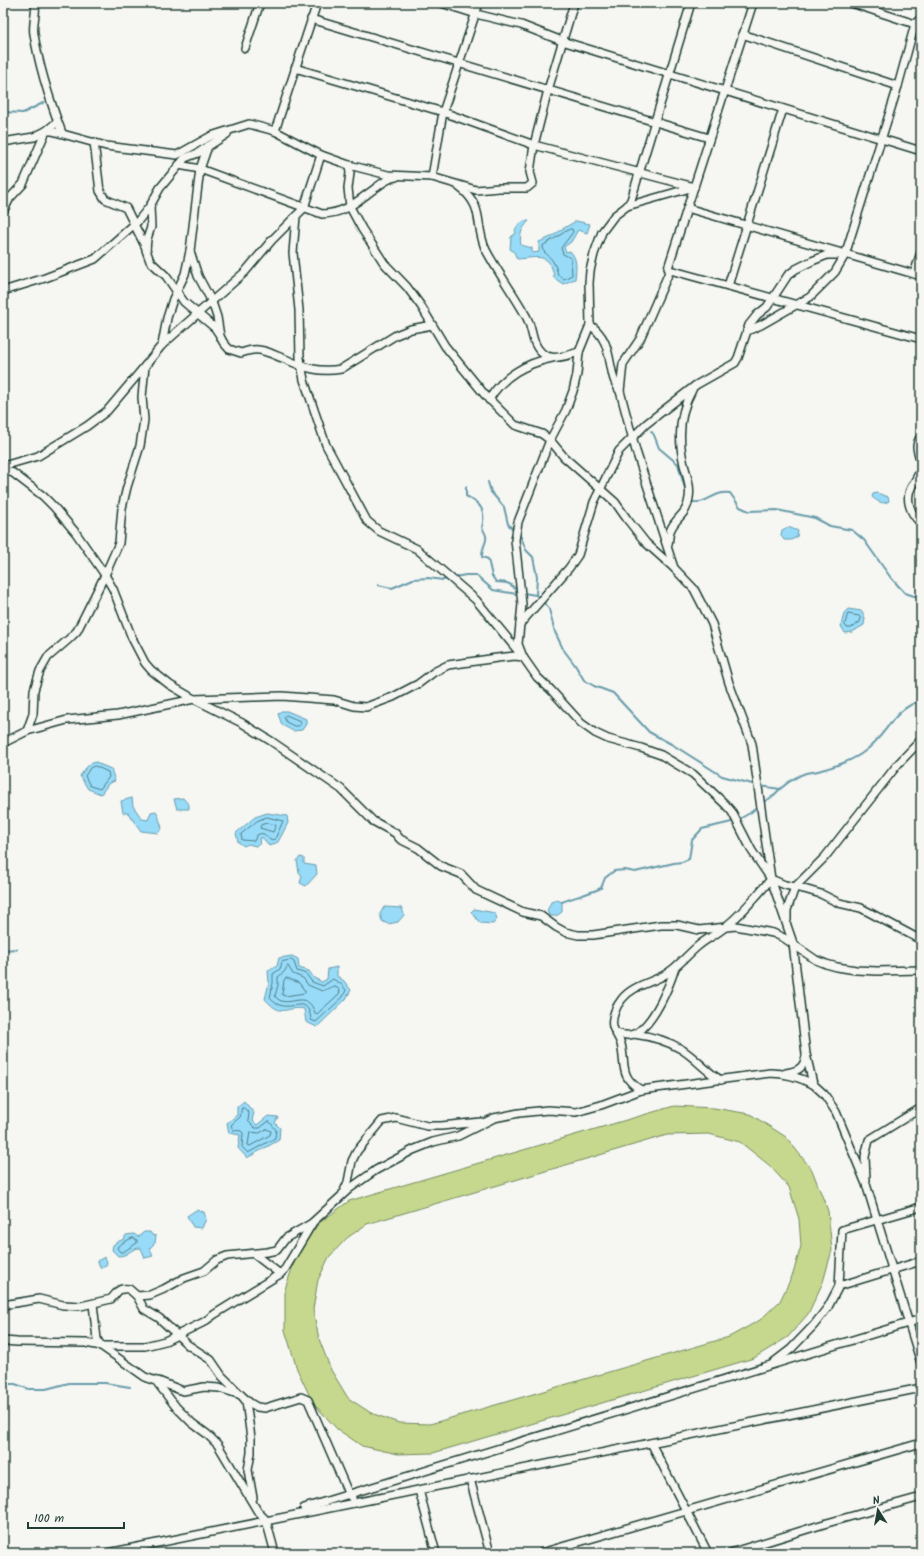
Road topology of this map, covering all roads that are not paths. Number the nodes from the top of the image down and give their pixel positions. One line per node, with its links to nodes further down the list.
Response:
1 (35, 3): 25 (street)
2 (260, 3): 16 (street)
3 (317, 3): 12 (street)
4 (441, 3): 10 (street)
5 (479, 3): 10 (street)
6 (574, 3): 15 (street)
7 (691, 3): 19 (street)
8 (753, 3): 14 (street)
9 (852, 3): 13 (street)
10 (476, 14): 15 (street); 17 (street)
11 (921, 18): 13 (street)
12 (311, 19): 17 (street); 18 (street)
13 (918, 24): 20 (street)
14 (742, 34): 20 (street); 22 (street)
15 (562, 41): 19 (street); 21 (street)
16 (245, 48)
17 (458, 63): 21 (street); 24 (street)
18 (295, 68): 24 (street); 29 (street)
19 (670, 74): 22 (street); 26 (street)
20 (898, 86): 32 (street)
21 (548, 90): 26 (street); 36 (street)
22 (724, 91): 23 (street); 31 (street)
23 (783, 109): 32 (street); 55 (street)
24 (443, 112): 36 (street); 44 (street)
25 (57, 122): 28 (street); 30 (street)
26 (655, 122): 31 (street); 42 (street)
27 (249, 124): 29 (street); 34 (street); 35 (street)
28 (46, 131): 30 (street); 33 (street); 52 (street)
29 (275, 131): 38 (street)
30 (62, 134): 34 (street)
31 (709, 138): 46 (street)
32 (881, 139): 37 (street); 59 (street)
33 (3, 142)
34 (94, 142): 54 (street)
35 (209, 145): 39 (street); 41 (street)
36 (534, 145): 42 (street); 45 (street)
37 (921, 151)
38 (321, 155): 40 (street); 50 (street)
39 (179, 165): 41 (street); 47 (street)
40 (349, 165): 43 (street); 49 (street)
41 (200, 169): 50 (street); 57 (street)
42 (640, 172): 46 (street); 48 (street)
43 (403, 176): 44 (street); 49 (street)
44 (432, 177): 45 (street)
45 (455, 184): 76 (street)
46 (694, 187): 48 (street); 51 (street)
47 (150, 206): 54 (street); 56 (street)
48 (627, 206): 70 (street)
49 (350, 207): 50 (street); 69 (street)
50 (304, 208): 53 (street)
51 (687, 208): 55 (street); 60 (street)
52 (3, 212)
53 (296, 216): 66 (street); 78 (street)
54 (133, 225): 56 (street); 63 (street)
55 (747, 226): 59 (street); 62 (street)
56 (146, 250): 64 (street)
57 (190, 251): 64 (street); 66 (street)
58 (921, 252): 61 (street)
59 (845, 255): 61 (street); 65 (street); 67 (street)
60 (670, 270): 62 (street); 80 (street)
61 (918, 275)
62 (728, 286): 65 (street)
63 (3, 291)
64 (176, 292): 68 (street); 74 (street)
65 (773, 298): 67 (street); 71 (street)
66 (212, 302): 68 (street); 72 (street)
67 (798, 304): 71 (street); 73 (street)
68 (198, 314): 72 (street); 74 (street)
69 (432, 324): 78 (street); 81 (street)
70 (590, 325): 75 (street); 80 (street)
71 (747, 331): 79 (street)
72 (220, 336): 78 (street)
73 (921, 338)
74 (162, 345): 77 (street)
75 (580, 352): 76 (street); 84 (street)
76 (552, 358): 81 (street)
77 (145, 366): 85 (street); 91 (street)
78 (301, 366): 93 (street)
79 (696, 385): 83 (street); 89 (street)
80 (620, 391): 83 (street)
81 (489, 400): 84 (street)
82 (921, 436): 88 (street)
83 (632, 437): 87 (street); 89 (street)
84 (550, 440): 87 (street); 92 (street)
85 (3, 466)
86 (3, 469): 91 (street)
87 (600, 488): 90 (street); 92 (street)
88 (921, 523)
89 (668, 547): 90 (street)
90 (674, 568): 98 (street)
91 (105, 575): 94 (street); 95 (street)
92 (520, 624): 93 (street)
93 (523, 657): 94 (street); 98 (street)
94 (194, 699): 95 (street); 101 (street)
95 (27, 731): 97 (street)
96 (921, 740): 99 (street)
97 (3, 743)
98 (771, 879): 99 (street); 100 (street); 101 (street)
99 (794, 887): 100 (street); 102 (street)
100 (787, 924): 103 (street)
101 (726, 926): 103 (street); 104 (street)
102 (921, 940)
103 (793, 943): 105 (street); 108 (street)
104 (675, 968): 106 (street); 107 (street)
105 (921, 970)
106 (616, 1033): 107 (street); 112 (street)
107 (634, 1034): 110 (street)
108 (806, 1054): 109 (street); 111 (street)
109 (782, 1073): 110 (street); 111 (street)
110 (721, 1080): 112 (street)
111 (813, 1084): 115 (street)
112 (641, 1090): 114 (street)
113 (921, 1108): 115 (street)
114 (485, 1121): 116 (street); 116 (street)
115 (866, 1184): 118 (street)
116 (343, 1194): 119 (street)
117 (921, 1207): 118 (street)
118 (878, 1220): 122 (street); 124 (street)
119 (313, 1222): 120 (street); 123 (street)
120 (254, 1254): 123 (street); 125 (street)
121 (921, 1261): 122 (street)
122 (893, 1269): 124 (street); 129 (street)
123 (280, 1274): 130 (street)
124 (839, 1286): 134 (street)
125 (137, 1296): 126 (street); 130 (street)
126 (93, 1304): 127 (street); 132 (street)
127 (3, 1305)
128 (921, 1319): 129 (street)
129 (909, 1323): 133 (street); 134 (street)
130 (178, 1335): 132 (street); 137 (street)
131 (3, 1341): 132 (street)
132 (101, 1346): 135 (street)
133 (921, 1363)
134 (770, 1365): 142 (street)
135 (156, 1381): 137 (street); 145 (street)
136 (921, 1388): 138 (street)
137 (242, 1395): 142 (street); 145 (street)
138 (651, 1443): 140 (street); 146 (street)
139 (921, 1443): 146 (street)
140 (470, 1479): 141 (street); 152 (street)
141 (419, 1490): 144 (street); 151 (street)
142 (349, 1495): 144 (street); 147 (street)
143 (921, 1497): 155 (street)
144 (356, 1502): 147 (street)
145 (254, 1505): 147 (street)
146 (687, 1510): 153 (street); 154 (street)
147 (266, 1520): 148 (street); 150 (street)
148 (138, 1550): 149 (street)
149 (108, 1553)
150 (274, 1553)
151 (436, 1553)
152 (490, 1553)
153 (542, 1553)
154 (708, 1553)
155 (730, 1553)

